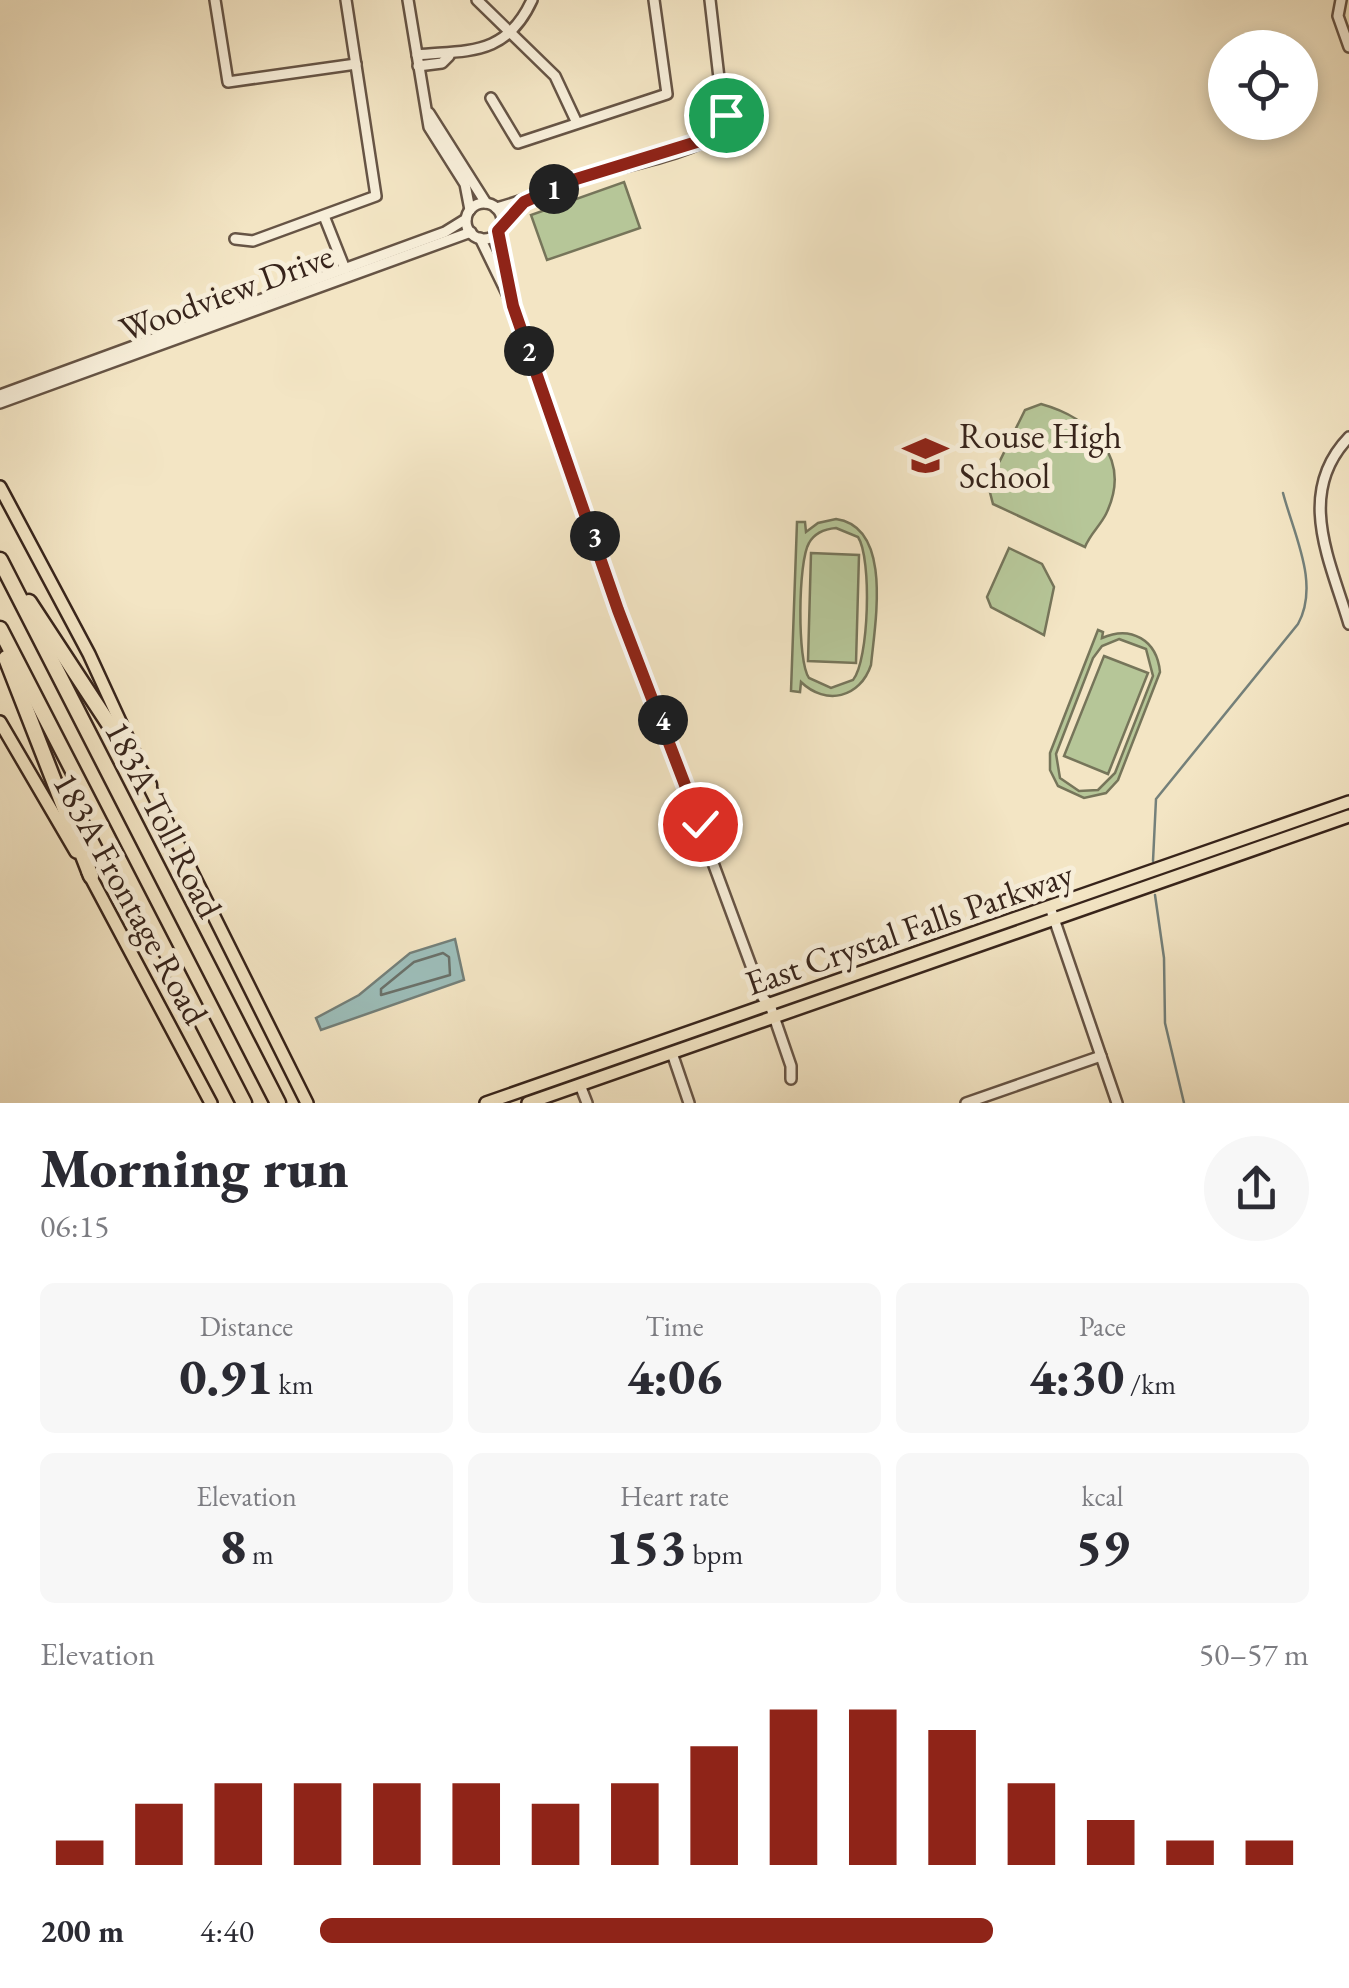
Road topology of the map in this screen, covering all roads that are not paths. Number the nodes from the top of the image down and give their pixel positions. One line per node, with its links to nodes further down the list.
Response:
1 (215, 0): 12 (street)
2 (346, 0): 12 (street)
3 (408, 0): 11 (street)
4 (477, 0): 9 (street)
5 (532, 0): 9 (street)
6 (654, 0): 15 (street)
7 (710, 0): 16 (street)
8 (1341, 0): 10 (street)
9 (511, 30): 11 (street); 15 (street)
10 (1349, 47)
11 (418, 61): 14 (street)
12 (356, 64): 19 (street)
13 (491, 98): 15 (street)
14 (424, 107): 17 (street); 18 (street)
15 (577, 124)
16 (524, 202): 17 (street, Woodview Drive); 20 (street)
17 (491, 206): 18 (street, Woodview Drive); 20 (street)
18 (468, 215): 21 (street); 23 (street, Woodview Drive)
19 (324, 216): 22 (street); 23 (street)
20 (500, 227): 21 (street, Woodview Drive); 24 (street)
21 (476, 235): 23 (street, Woodview Drive); 24 (street)
22 (235, 239)
23 (347, 272): 25 (street, Woodview Drive); 26 (street, Woodview Drive)
24 (513, 306): 41 (street)
25 (0, 395)
26 (0, 403)
27 (1349, 437): 30 (street)
28 (0, 487): 34 (main road, 183A Frontage Road)
29 (0, 559): 34 (highway); 48 (highway, 183A Toll Road)
30 (1349, 624)
31 (0, 629): 47 (highway, 183A Toll Road)
32 (0, 643): 39 (highway)
33 (0, 722): 39 (main road, 183A Frontage Road)
34 (149, 785): 49 (main road, 183A Frontage Road)
35 (1349, 802): 37 (main road, East Crystal Falls Parkway)
36 (1349, 816): 38 (main road, East Crystal Falls Parkway)
37 (1190, 858): 38 (main road); 40 (main road, East Crystal Falls Parkway)
38 (1197, 870): 40 (main road, East Crystal Falls Parkway)
39 (90, 876): 46 (main road, 183A Frontage Road)
40 (1052, 913): 41 (main road, East Crystal Falls Parkway); 43 (street)
41 (772, 1011): 42 (main road, East Crystal Falls Parkway); 45 (street)
42 (670, 1047): 44 (main road, East Crystal Falls Parkway); 53 (street)
43 (1101, 1056): 54 (street); 55 (street)
44 (578, 1079): 50 (main road, East Crystal Falls Parkway); 51 (main road, East Crystal Falls Parkway); 52 (street)
45 (791, 1080)
46 (210, 1103)
47 (244, 1103)
48 (278, 1103)
49 (307, 1103)
50 (486, 1103)
51 (528, 1103)
52 (587, 1103)
53 (689, 1103)
54 (966, 1103)
55 (1118, 1103)

